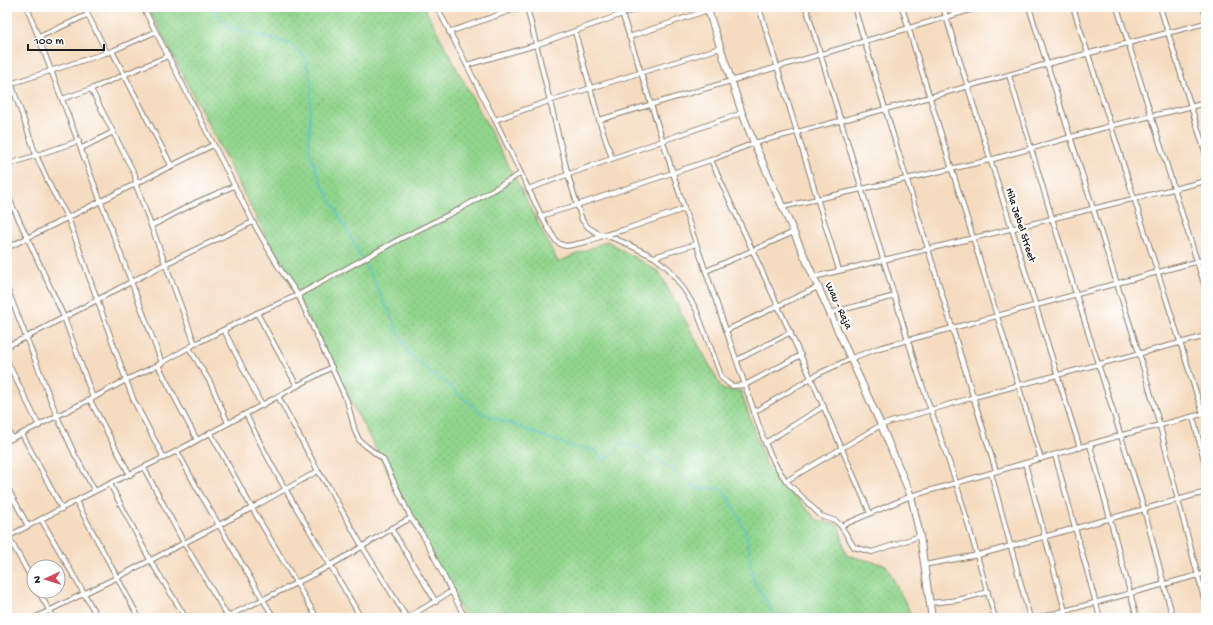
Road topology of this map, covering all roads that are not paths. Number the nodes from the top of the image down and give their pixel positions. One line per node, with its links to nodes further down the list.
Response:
1 (28, 7): 31 (street)
2 (84, 7): 23 (street)
3 (143, 7): 27 (street)
4 (437, 7): 28 (street)
5 (521, 7): 28 (street)
6 (527, 7): 35 (street)
7 (620, 7): 22 (street)
8 (642, 7): 22 (street)
9 (759, 7): 44 (street)
10 (806, 7): 40 (street)
11 (854, 7): 33 (street)
12 (902, 7): 26 (street)
13 (943, 7): 24 (street, Hila Jebel Street)
14 (980, 7): 24 (street)
15 (1029, 7): 43 (street)
16 (1073, 7): 39 (street)
17 (1117, 7): 34 (street)
18 (1160, 7): 30 (street)
19 (1204, 7): 21 (street)
20 (708, 9): 32 (street); 36 (main road, Wau - Raja)
21 (1206, 13)
22 (622, 14): 29 (street); 32 (street)
23 (88, 15): 31 (street); 38 (street)
24 (946, 17): 26 (street); 53 (street, Hila Jebel Street)
25 (1206, 22): 30 (street)
26 (908, 28): 33 (street); 56 (street)
27 (155, 32): 37 (street); 41 (street)
28 (450, 32): 42 (street)
29 (575, 32): 35 (street); 54 (street)
30 (1167, 33): 34 (street); 61 (street)
31 (39, 37): 46 (street)
32 (629, 37): 47 (street)
33 (865, 42): 40 (street); 62 (street)
34 (1129, 43): 39 (street); 64 (street)
35 (536, 44): 42 (street); 58 (street)
36 (720, 48): 47 (street); 50 (main road, Wau - Raja)
37 (112, 51): 38 (street); 48 (street)
38 (107, 52): 46 (street)
39 (1087, 54): 43 (street); 68 (street)
40 (820, 55): 44 (street); 67 (street)
41 (168, 56): 48 (street); 75 (street)
42 (467, 64): 65 (street)
43 (1047, 64): 49 (street); 71 (street)
44 (778, 68): 50 (street); 70 (street)
45 (7, 71): 51 (street)
46 (52, 71): 51 (street); 57 (street)
47 (641, 72): 54 (street); 60 (street)
48 (125, 75): 55 (street); 84 (street)
49 (1009, 75): 53 (street); 77 (street)
50 (731, 82): 60 (street); 63 (main road, Wau - Raja)
51 (12, 83): 52 (street); 78 (street)
52 (7, 85)
53 (967, 87): 56 (street); 82 (street, Hila Jebel Street)
54 (590, 88): 58 (street); 66 (street)
55 (91, 89): 57 (street); 69 (street)
56 (929, 98): 62 (street); 85 (street)
57 (62, 99): 72 (street)
58 (549, 100): 65 (street); 88 (street)
59 (1206, 103): 61 (street)
60 (651, 105): 66 (street); 73 (street)
61 (1191, 107): 64 (street); 79 (street)
62 (885, 109): 67 (street); 89 (street)
63 (742, 113): 73 (street); 74 (main road, Wau - Raja)
64 (1152, 116): 68 (street); 93 (street)
65 (495, 120): 87 (street)
66 (599, 120): 80 (street)
67 (840, 121): 70 (street); 95 (street)
68 (1110, 126): 71 (street); 97 (street)
69 (113, 132): 76 (street); 91 (street)
70 (797, 132): 74 (street); 98 (street)
71 (1071, 137): 77 (street); 102 (street)
72 (79, 142): 76 (street); 78 (street)
73 (663, 142): 80 (street); 86 (street)
74 (754, 143): 81 (street); 101 (main road, Wau - Raja)
75 (213, 145): 84 (street); 92 (street)
76 (82, 148): 99 (street)
77 (1030, 148): 82 (street); 106 (street)
78 (36, 155): 83 (street); 105 (street)
79 (1206, 155)
80 (612, 158): 88 (street)
81 (711, 160): 86 (street); 117 (street)
82 (990, 160): 85 (street); 109 (street, Hila Jebel Street)
83 (7, 165)
84 (172, 167): 91 (street)
85 (951, 168): 89 (street); 112 (street)
86 (673, 172): 100 (street); 103 (street)
87 (520, 174): 94 (street); 133 (street)
88 (568, 175): 94 (street); 100 (street)
89 (906, 179): 95 (street); 116 (street)
90 (1206, 181): 93 (street)
91 (136, 185): 99 (street); 108 (street)
92 (234, 186): 107 (street); 108 (street)
93 (1174, 188): 97 (street); 121 (street)
94 (528, 189): 104 (street)
95 (862, 189): 98 (street); 119 (street)
96 (7, 194): 113 (street)
97 (1133, 198): 102 (street); 125 (street)
98 (818, 199): 101 (street); 123 (street)
99 (101, 202): 105 (street); 127 (street)
100 (578, 205): 104 (street); 111 (street)
101 (782, 207): 110 (main road, Wau - Raja)
102 (1093, 208): 106 (street); 128 (street)
103 (684, 209): 111 (street); 114 (street)
104 (541, 216): 111 (street)
105 (68, 218): 113 (street); 135 (street)
106 (1052, 218): 109 (street); 132 (street)
107 (253, 222): 122 (street); 133 (street)
108 (151, 226): 122 (street)
109 (1011, 228): 112 (street); 137 (street, Hila Jebel Street)
110 (794, 232): 117 (street); 126 (main road, Wau - Raja)
111 (605, 235): 118 (street)
112 (973, 237): 116 (street); 140 (street)
113 (28, 238): 115 (street); 141 (street)
114 (696, 244): 118 (street); 124 (street)
115 (7, 248)
116 (928, 248): 119 (street); 142 (street)
117 (752, 251): 124 (street); 136 (street)
118 (654, 257): 165 (street)
119 (884, 259): 123 (street); 134 (street)
120 (1206, 259): 121 (street)
121 (1197, 262): 125 (street); 131 (street)
122 (165, 264): 127 (street); 150 (street)
123 (839, 270): 126 (street)
124 (706, 271): 144 (street)
125 (1157, 272): 128 (street); 149 (street)
126 (814, 277): 129 (main road, Wau - Raja)
127 (131, 282): 135 (street); 158 (street)
128 (1117, 283): 132 (street); 153 (street)
129 (818, 287): 136 (street); 138 (main road, Wau - Raja)
130 (7, 288): 147 (street)
131 (1206, 290)
132 (1077, 294): 137 (street); 159 (street)
133 (298, 295): 139 (street); 161 (street)
134 (895, 296): 138 (street); 148 (street)
135 (98, 300): 141 (street); 164 (street)
136 (779, 305): 144 (street); 145 (street)
137 (1036, 305): 140 (street); 162 (street, Hila Jebel Street)
138 (830, 312): 155 (main road, Wau - Raja)
139 (257, 313): 143 (street); 167 (street)
140 (997, 316): 142 (street); 166 (street)
141 (64, 317): 147 (street); 170 (street)
142 (952, 328): 148 (street); 169 (street)
143 (224, 330): 150 (street); 171 (street)
144 (727, 330): 156 (street)
145 (791, 332): 154 (street); 156 (street)
146 (1206, 336): 149 (street)
147 (27, 337): 151 (street); 177 (street)
148 (909, 339): 155 (street); 173 (street)
149 (1179, 343): 153 (street); 176 (street)
150 (195, 344): 152 (street)
151 (7, 346)
152 (188, 348): 158 (street); 179 (street)
153 (1139, 353): 159 (street); 182 (street)
154 (801, 355): 163 (street); 165 (street)
155 (852, 358): 163 (street); 180 (main road, Wau - Raja)
156 (737, 360): 165 (street)
157 (7, 361): 181 (street)
158 (162, 363): 160 (street)
159 (1099, 364): 162 (street); 186 (street)
160 (158, 366): 164 (street); 188 (street)
161 (332, 367): 167 (street); 219 (street)
162 (1057, 375): 166 (street); 193 (street, Hila Jebel Street)
163 (811, 378): 172 (street); 174 (street)
164 (126, 380): 170 (street); 196 (street)
165 (745, 385): 174 (street)
166 (1019, 385): 169 (street); 197 (street)
167 (297, 386): 168 (street)
168 (278, 396): 171 (street); 201 (street)
169 (974, 397): 173 (street); 202 (street)
170 (92, 399): 177 (street); 204 (street)
171 (262, 406): 175 (street)
172 (824, 406): 190 (street); 192 (street)
173 (930, 410): 180 (street); 206 (street)
174 (754, 412): 190 (street)
175 (246, 414): 179 (street); 209 (street)
176 (1204, 414): 178 (street)
177 (57, 416): 181 (street); 210 (street)
178 (1192, 417): 182 (street); 200 (street)
179 (228, 423): 184 (street)
180 (881, 425): 192 (street); 212 (main road, Wau - Raja)
181 (39, 426): 185 (street)
182 (1160, 426): 186 (street); 213 (street)
183 (7, 428): 187 (street)
184 (210, 432): 188 (street); 215 (street)
185 (22, 434): 187 (street); 216 (street)
186 (1122, 435): 191 (street); 217 (street)
187 (12, 438): 189 (street)
188 (197, 440): 194 (street)
189 (7, 441)
190 (765, 443): 205 (street)
191 (1090, 445): 193 (street); 220 (street)
192 (842, 447): 205 (street); 218 (street)
193 (1080, 448): 195 (street)
194 (177, 451): 196 (street); 222 (street)
195 (1055, 455): 197 (street); 226 (street)
196 (164, 458): 199 (street)
197 (1041, 458): 198 (street)
198 (1025, 463): 202 (street); 228 (street)
199 (144, 468): 204 (street); 230 (street)
200 (1206, 468)
201 (318, 471): 209 (street); 231 (street)
202 (996, 471): 203 (street)
203 (991, 473): 206 (street); 232 (street)
204 (130, 475): 207 (street)
205 (786, 481): 224 (street)
206 (956, 482): 212 (street); 233 (street)
207 (110, 484): 210 (street); 234 (street)
208 (7, 487): 223 (street)
209 (284, 489): 215 (street); 235 (street)
210 (95, 491): 214 (street)
211 (1206, 492): 213 (street)
212 (911, 496): 218 (street); 227 (main road, Wau - Raja)
213 (1178, 500): 217 (street); 239 (street)
214 (76, 502): 216 (street); 240 (street)
215 (252, 508): 222 (street); 241 (street)
216 (62, 509): 221 (street)
217 (1144, 509): 220 (street); 242 (street)
218 (870, 513): 224 (street)
219 (411, 518): 225 (street); 243 (street)
220 (1110, 518): 226 (street); 245 (street)
221 (41, 519): 223 (street); 246 (street)
222 (218, 525): 230 (street); 248 (street)
223 (28, 526): 229 (street)
224 (841, 526): 227 (street)
225 (392, 528): 231 (street); 249 (street)
226 (1075, 528): 228 (street); 250 (street)
227 (920, 536): 236 (main road, Wau - Raja)
228 (1045, 536): 232 (street); 254 (street)
229 (7, 537): 237 (street)
230 (184, 543): 234 (street); 256 (street)
231 (362, 546): 235 (street); 266 (street)
232 (1011, 546): 233 (street); 270 (street)
233 (978, 555): 236 (street); 244 (street)
234 (150, 560): 240 (street); 262 (street)
235 (331, 565): 241 (street); 265 (street)
236 (924, 565): 251 (main road, Wau - Raja)
237 (26, 569)
238 (1206, 573): 239 (street)
239 (1198, 575): 242 (street); 252 (street)
240 (116, 578): 246 (street); 261 (street)
241 (296, 582): 248 (street); 264 (street)
242 (1164, 584): 245 (street); 275 (street)
243 (452, 591): 249 (street); 267 (street)
244 (988, 592): 251 (street); 269 (street)
245 (1130, 593): 250 (street); 274 (street)
246 (84, 594): 253 (street); 260 (street)
247 (43, 599): 253 (street)
248 (263, 600): 256 (street); 263 (street)
249 (436, 602): 266 (street)
250 (1096, 602): 254 (street); 273 (street)
251 (930, 603): 268 (main road, Wau - Raja)
252 (1206, 606)
253 (50, 611): 258 (street); 259 (street)
254 (1065, 611): 271 (street); 272 (street)
255 (7, 614): 257 (street)
256 (226, 617)
257 (10, 618)
258 (34, 618)
259 (54, 618)
260 (98, 618)
261 (140, 618)
262 (186, 618)
263 (274, 618)
264 (317, 618)
265 (361, 618)
266 (407, 618)
267 (465, 618)
268 (932, 618)
269 (995, 618)
270 (1030, 618)
271 (1038, 618)
272 (1067, 618)
273 (1100, 618)
274 (1137, 618)
275 (1173, 618)

